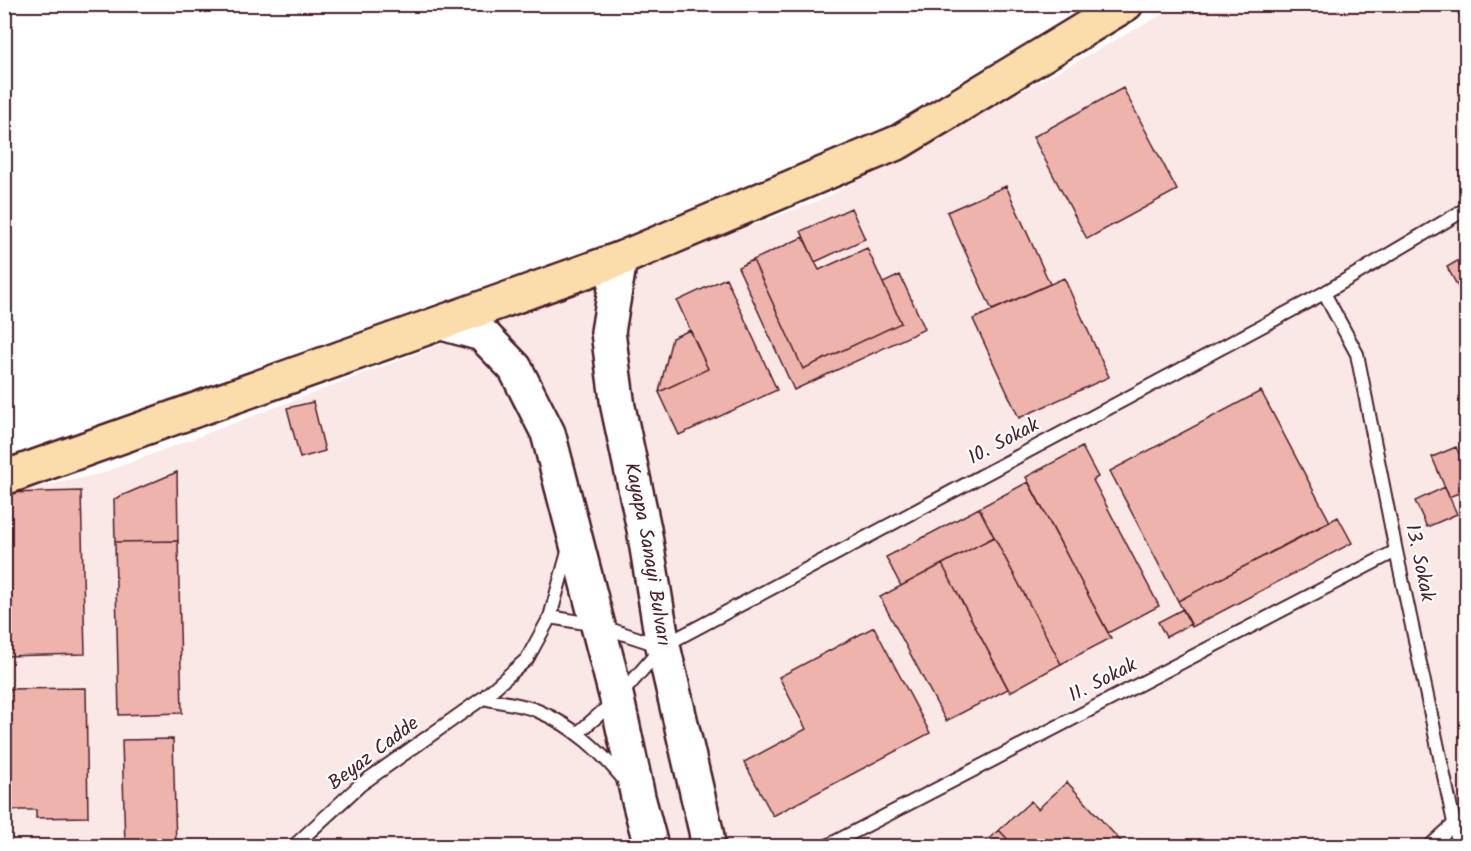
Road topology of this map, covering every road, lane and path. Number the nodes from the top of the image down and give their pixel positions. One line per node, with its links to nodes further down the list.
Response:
1 (1126, 4): 3 (main road)
2 (1467, 209): 4 (lane, 10. Sokak)
3 (620, 259): 5 (main road); 11 (main road, Kayapa Sanayi Bulvarı)
4 (1324, 293): 8 (lane, 13. Sokak); 11 (lane, 10. Sokak)
5 (442, 323): 6 (main road); 7 (main road)
6 (4, 478)
7 (574, 530): 9 (lane, Beyaz Cadde); 10 (main road)
8 (1396, 551): 16 (lane, 13. Sokak); 20 (lane, 11. Sokak)
9 (550, 617): 10 (lane); 12 (lane, Beyaz Cadde)
10 (597, 625): 11 (lane); 13 (main road)
11 (663, 646): 13 (lane, 10. Sokak); 19 (main road, Kayapa Sanayi Bulvarı)
12 (483, 698): 14 (lane); 17 (lane, Beyaz Cadde)
13 (617, 699): 14 (lane, 10. Sokak); 15 (main road)
14 (578, 733): 15 (lane)
15 (638, 797): 18 (main road)
16 (1454, 825): 21 (lane); 22 (lane, 13. Sokak)
17 (294, 846)
18 (651, 846)
19 (708, 846)
20 (827, 846)
21 (1430, 846)
22 (1458, 846)

